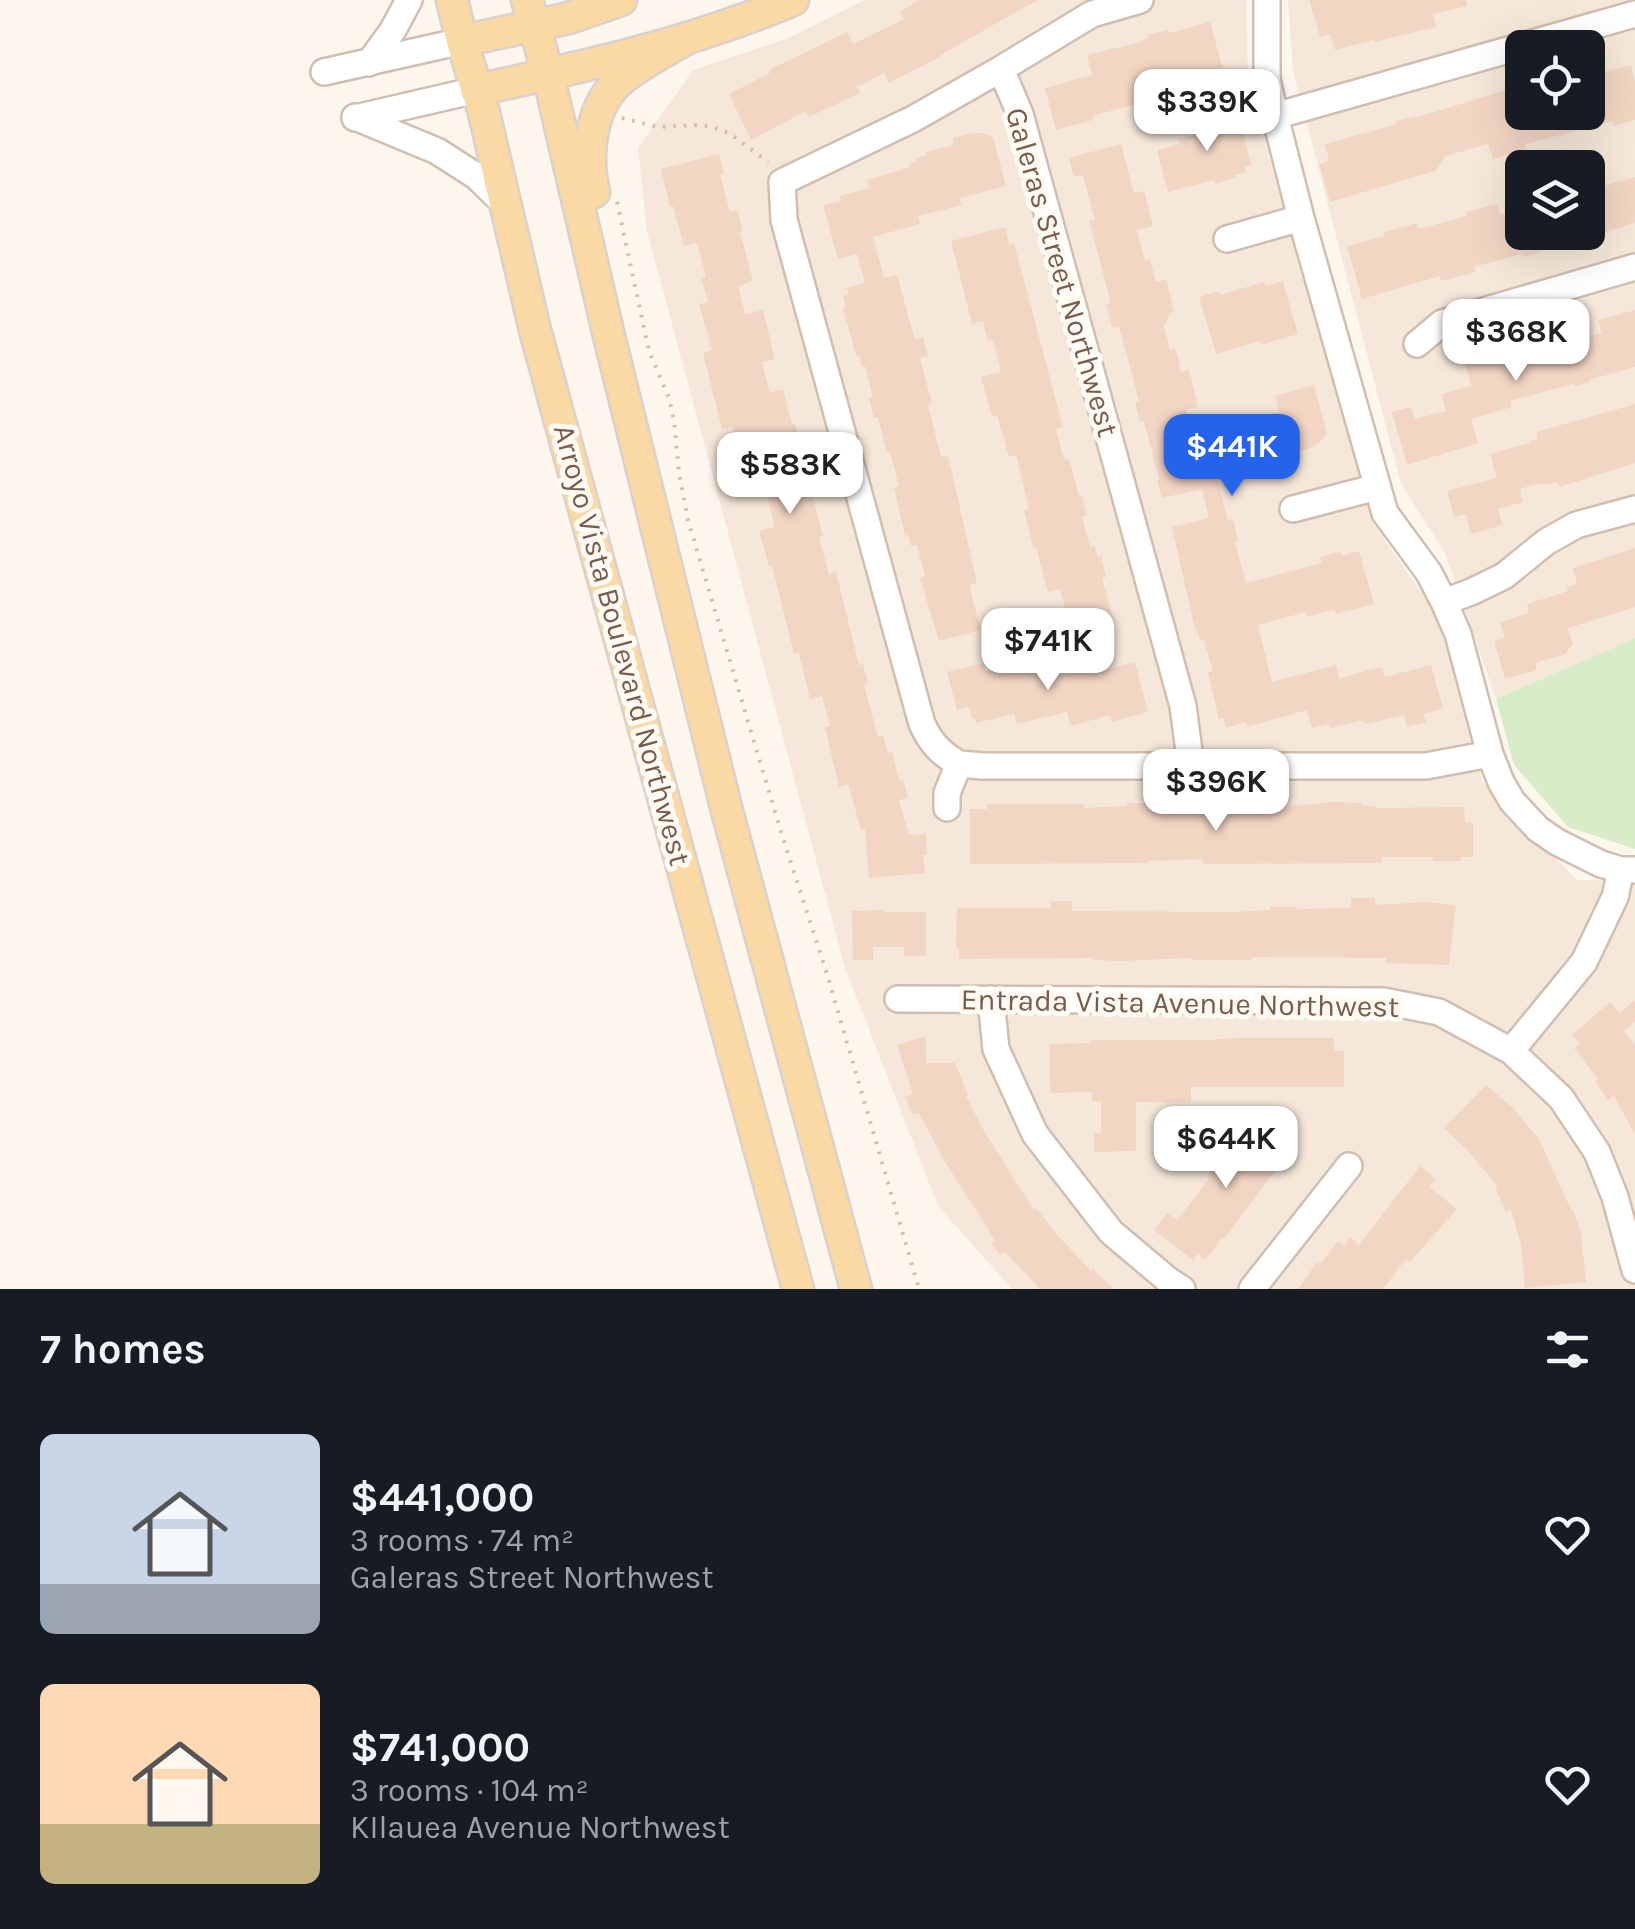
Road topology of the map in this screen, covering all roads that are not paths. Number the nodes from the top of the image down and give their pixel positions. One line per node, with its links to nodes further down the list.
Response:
1 (409, 0): 11 (street)
2 (452, 0): 10 (main road, Arroyo Vista Boulevard Northwest)
3 (621, 0): 7 (main road)
4 (793, 0): 9 (main road)
5 (1140, 0): 12 (street)
6 (1267, 0): 16 (street)
7 (530, 12): 10 (main road); 14 (main road, Arroyo Vista Boulevard Northwest)
8 (1635, 14): 16 (street)
9 (684, 40): 14 (main road); 21 (main road)
10 (462, 41): 11 (street); 15 (main road, Arroyo Vista Boulevard Northwest)
11 (368, 62): 13 (street)
12 (1001, 69): 28 (street); 29 (street, Galeras Street Northwest)
13 (324, 72)
14 (548, 74): 15 (main road); 21 (main road, Arroyo Vista Boulevard Northwest)
15 (476, 90): 17 (main road, Arroyo Vista Boulevard Northwest); 17 (street)
16 (1275, 116): 18 (street)
17 (506, 206): 37 (main road, Arroyo Vista Boulevard Northwest)
18 (1301, 218): 19 (street); 23 (street)
19 (1227, 238)
20 (1635, 268): 22 (street)
21 (610, 336): 38 (main road, Arroyo Vista Boulevard Northwest)
22 (1417, 344)
23 (1377, 486): 24 (street); 26 (street)
24 (1293, 508)
25 (1635, 508): 26 (street)
26 (1444, 602): 27 (street)
27 (1490, 754): 29 (street); 31 (street)
28 (959, 764): 29 (street); 30 (street)
29 (1191, 766)
30 (947, 808)
31 (1628, 870): 34 (street)
32 (898, 999): 33 (street, Entrada Vista Avenue Northwest)
33 (991, 999): 34 (street, Entrada Vista Avenue Northwest); 39 (street)
34 (1511, 1050): 36 (street, Entrada Vista Avenue Northwest)
35 (1349, 1166): 40 (street)
36 (1635, 1270)
37 (798, 1289)
38 (856, 1289)
39 (1182, 1289)
40 (1252, 1289)

